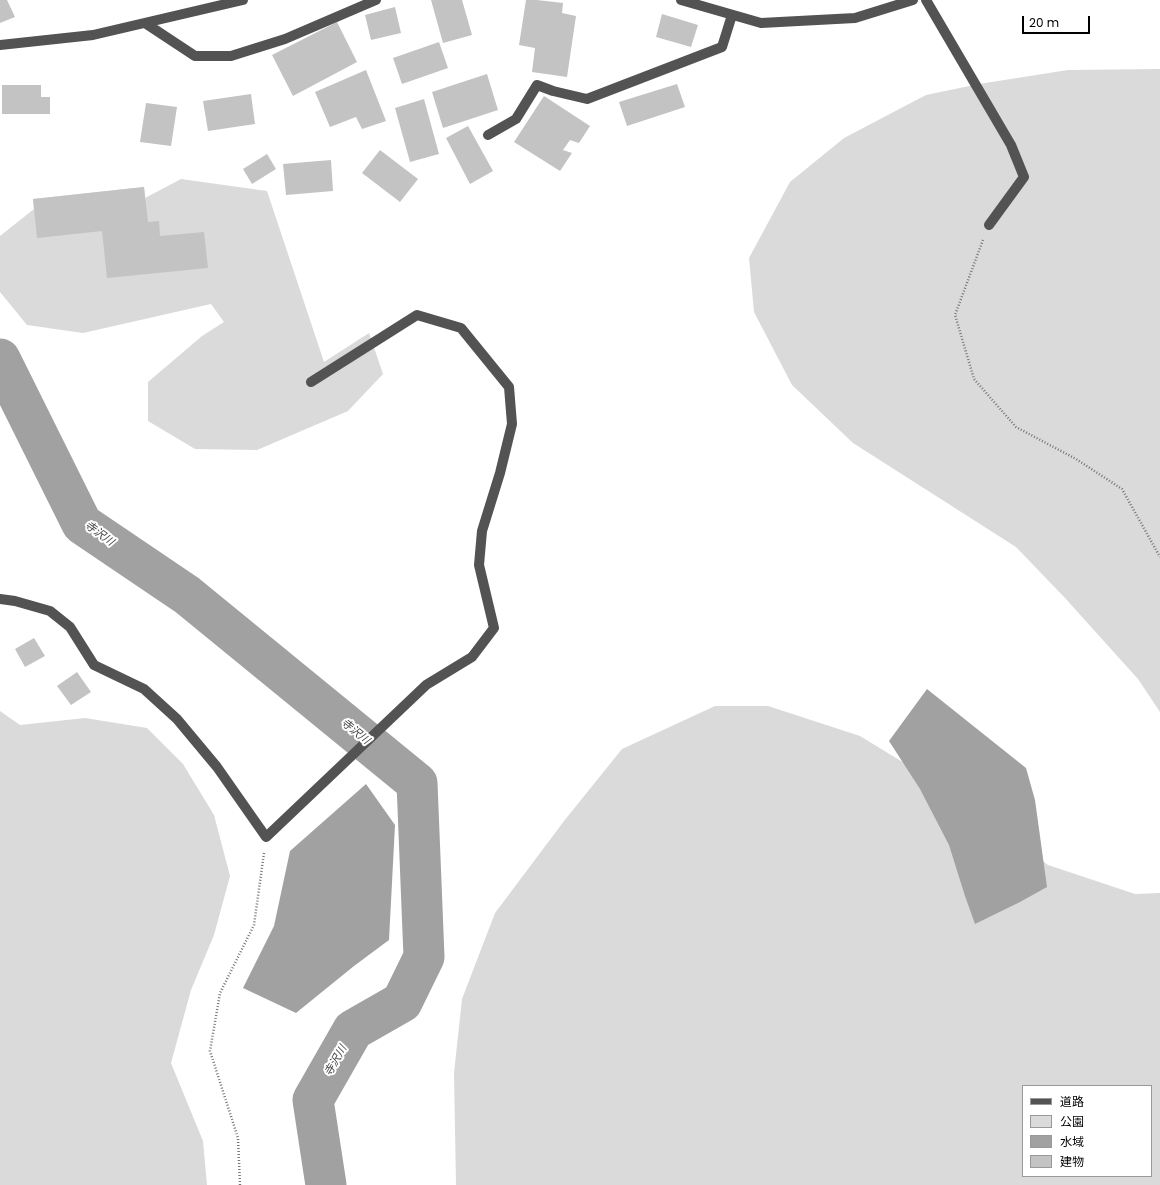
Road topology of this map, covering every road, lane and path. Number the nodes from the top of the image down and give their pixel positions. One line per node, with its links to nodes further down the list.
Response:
1 (243, 0): 7 (street)
2 (376, 0): 7 (street)
3 (681, 0): 6 (street)
4 (913, 0): 6 (street)
5 (926, 0): 10 (street)
6 (732, 14): 9 (street)
7 (144, 23): 8 (street)
8 (0, 45)
9 (488, 136)
10 (989, 225): 12 (path)
11 (311, 382): 14 (street)
12 (1160, 557)
13 (0, 599): 14 (street)
14 (266, 837): 15 (path)
15 (240, 1185)

